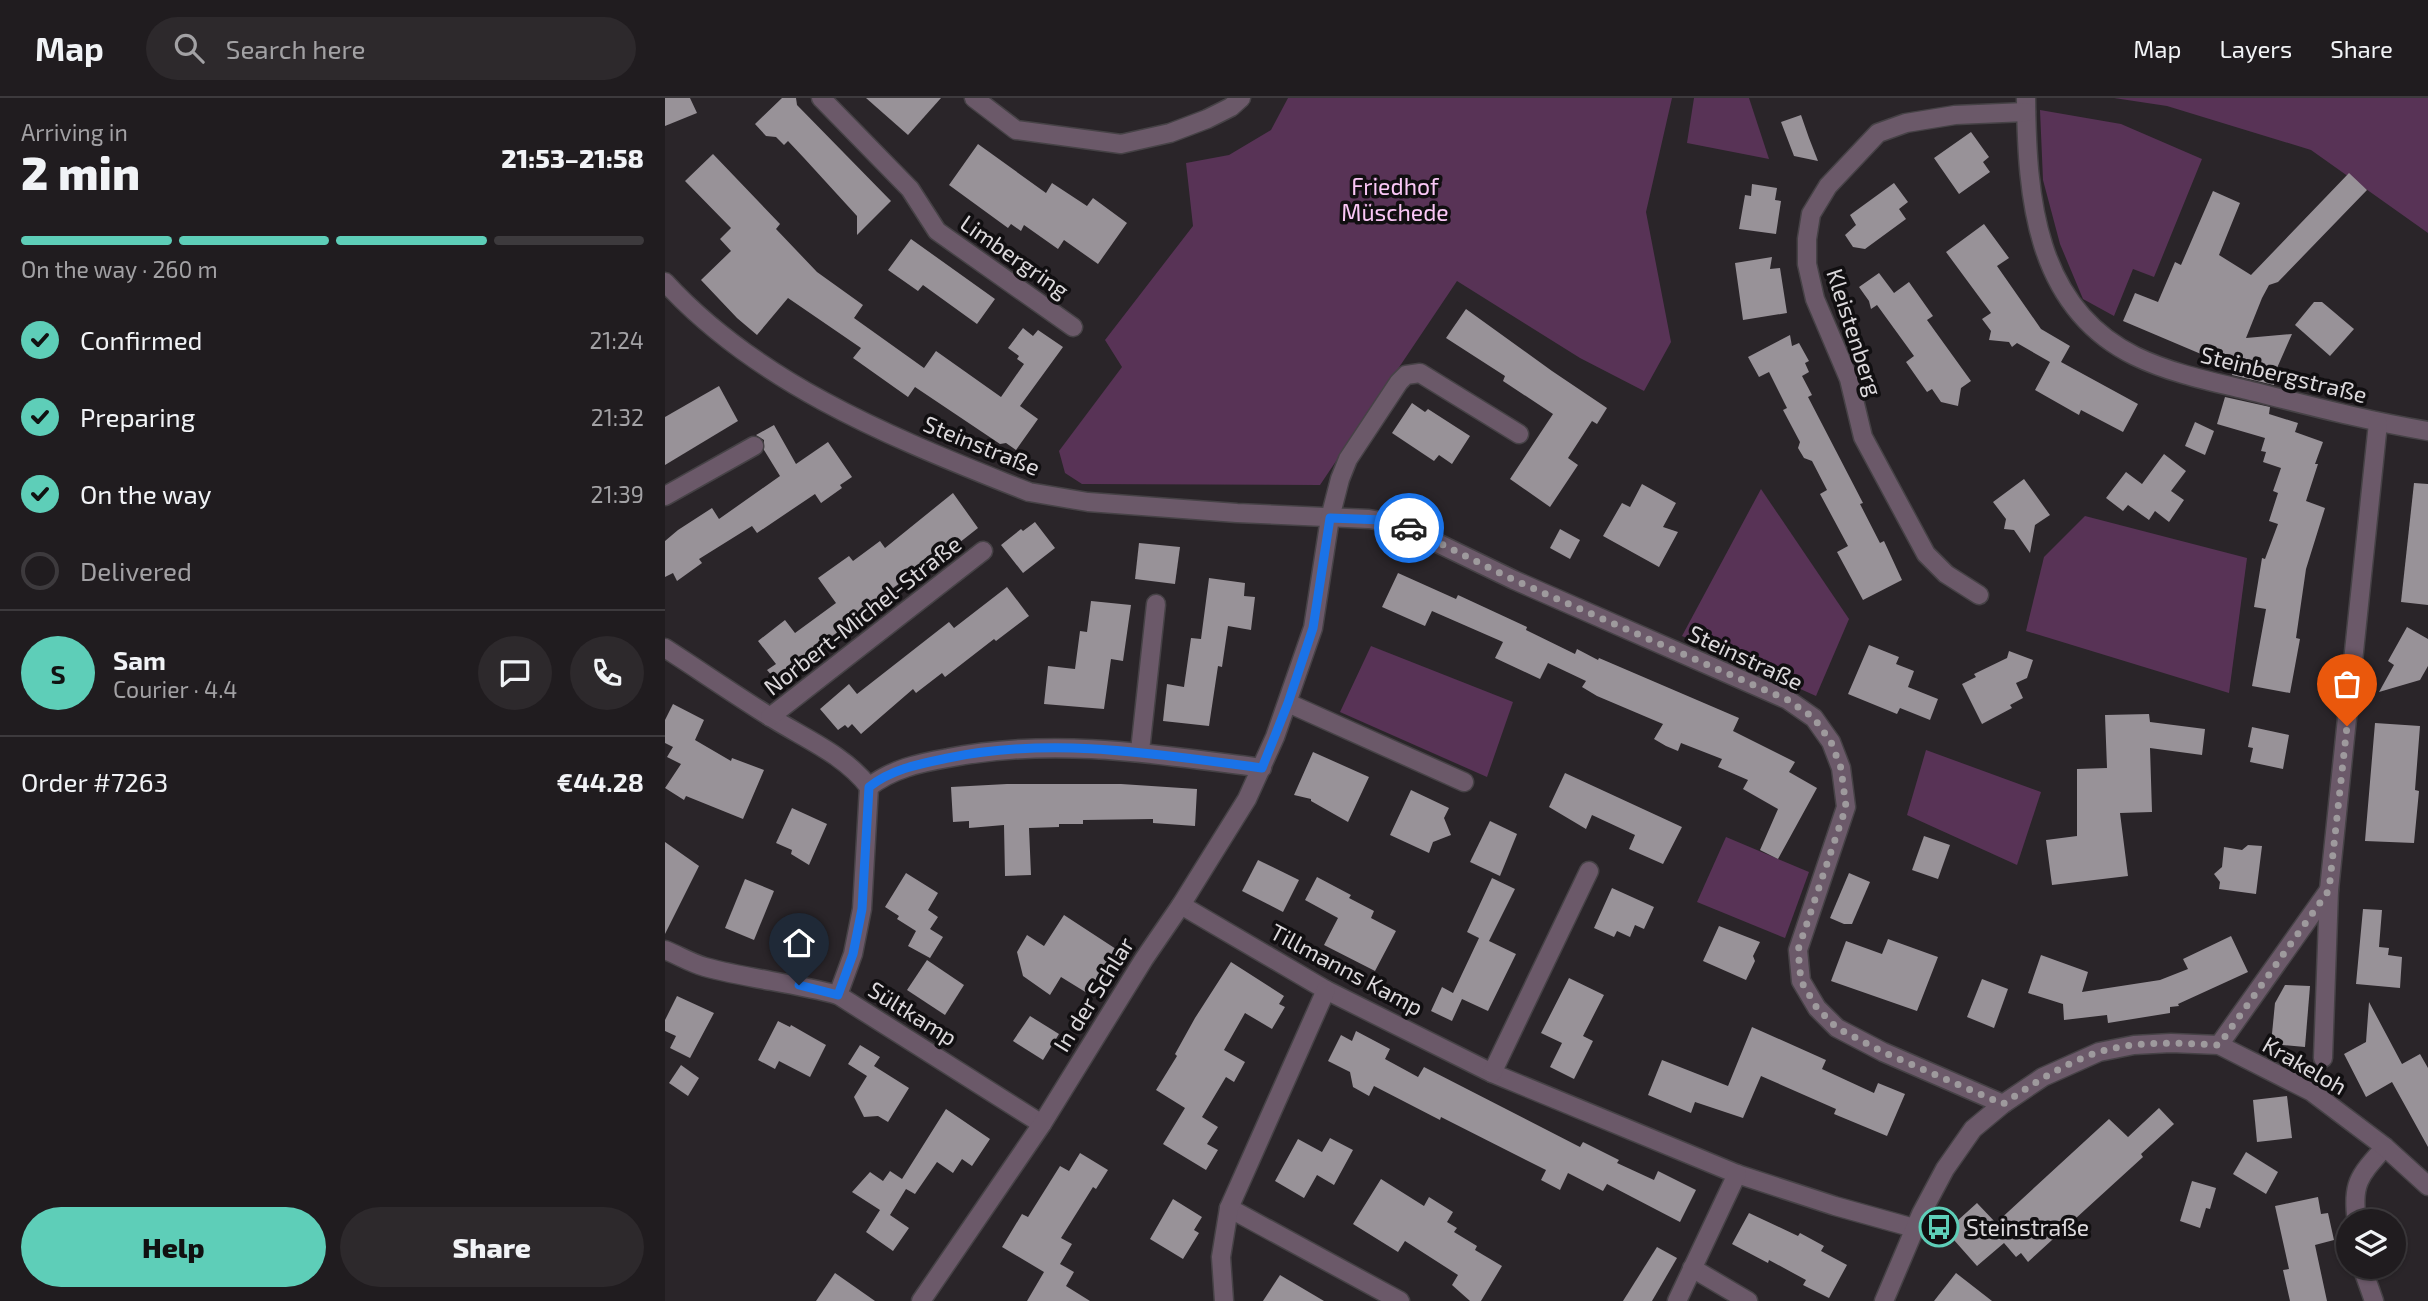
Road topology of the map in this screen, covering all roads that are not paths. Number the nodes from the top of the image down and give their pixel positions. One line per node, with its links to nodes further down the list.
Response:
1 (821, 98): 6 (street, Limbergring)
2 (974, 98): 3 (street)
3 (1230, 101)
4 (2026, 105): 7 (street, Steinbergstraße); 14 (street, Kleistenberg)
5 (665, 282): 12 (street, Steinstraße)
6 (1073, 327)
7 (2378, 423): 8 (street); 24 (street, Steinbergstraße)
8 (2428, 431)
9 (1520, 434): 12 (street)
10 (754, 446): 11 (street)
11 (665, 496)
12 (1330, 518): 17 (street, In der Schlar); 32 (street, Steinstraße)
13 (983, 551): 18 (street, Norbert-Michel-Straße)
14 (1979, 594)
15 (1156, 604): 19 (street)
16 (665, 648): 18 (street, Norbert-Michel-Straße)
17 (1288, 703): 20 (street, In der Schlar); 21 (street)
18 (770, 717): 22 (street, Norbert-Michel-Straße)
19 (1140, 751): 20 (street); 22 (street)
20 (1262, 768): 25 (street, In der Schlar)
21 (1464, 782)
22 (869, 787): 28 (street)
23 (1589, 871): 31 (street)
24 (2329, 890): 29 (street, Steinbergstraße); 30 (street, Steinbergstraße)
25 (1181, 905): 27 (street, Tillmanns Kamp); 33 (street, In der Schlar)
26 (665, 950): 28 (street, Sültkamp)
27 (1326, 989): 31 (street, Tillmanns Kamp); 37 (street)
28 (838, 995): 33 (street, Sültkamp)
29 (2219, 1045): 32 (street, Krakeloh); 34 (street, Krakeloh)
30 (2323, 1058)
31 (1492, 1073): 35 (street, Tillmanns Kamp)
32 (2003, 1104): 39 (street, Krakeloh)
33 (1042, 1124): 42 (street, In der Schlar)
34 (2385, 1147): 36 (street, Krakeloh); 38 (street)
35 (1737, 1174): 39 (street, Tillmanns Kamp); 40 (street)
36 (2428, 1186)
37 (1229, 1208): 43 (street); 44 (street)
38 (2355, 1209)
39 (1914, 1228): 47 (street, Krakeloh)
40 (1692, 1268): 45 (street); 46 (street)
41 (2366, 1279): 48 (street)
42 (921, 1301)
43 (1224, 1301)
44 (1400, 1301)
45 (1677, 1301)
46 (1748, 1301)
47 (1884, 1301)
48 (2374, 1301)

